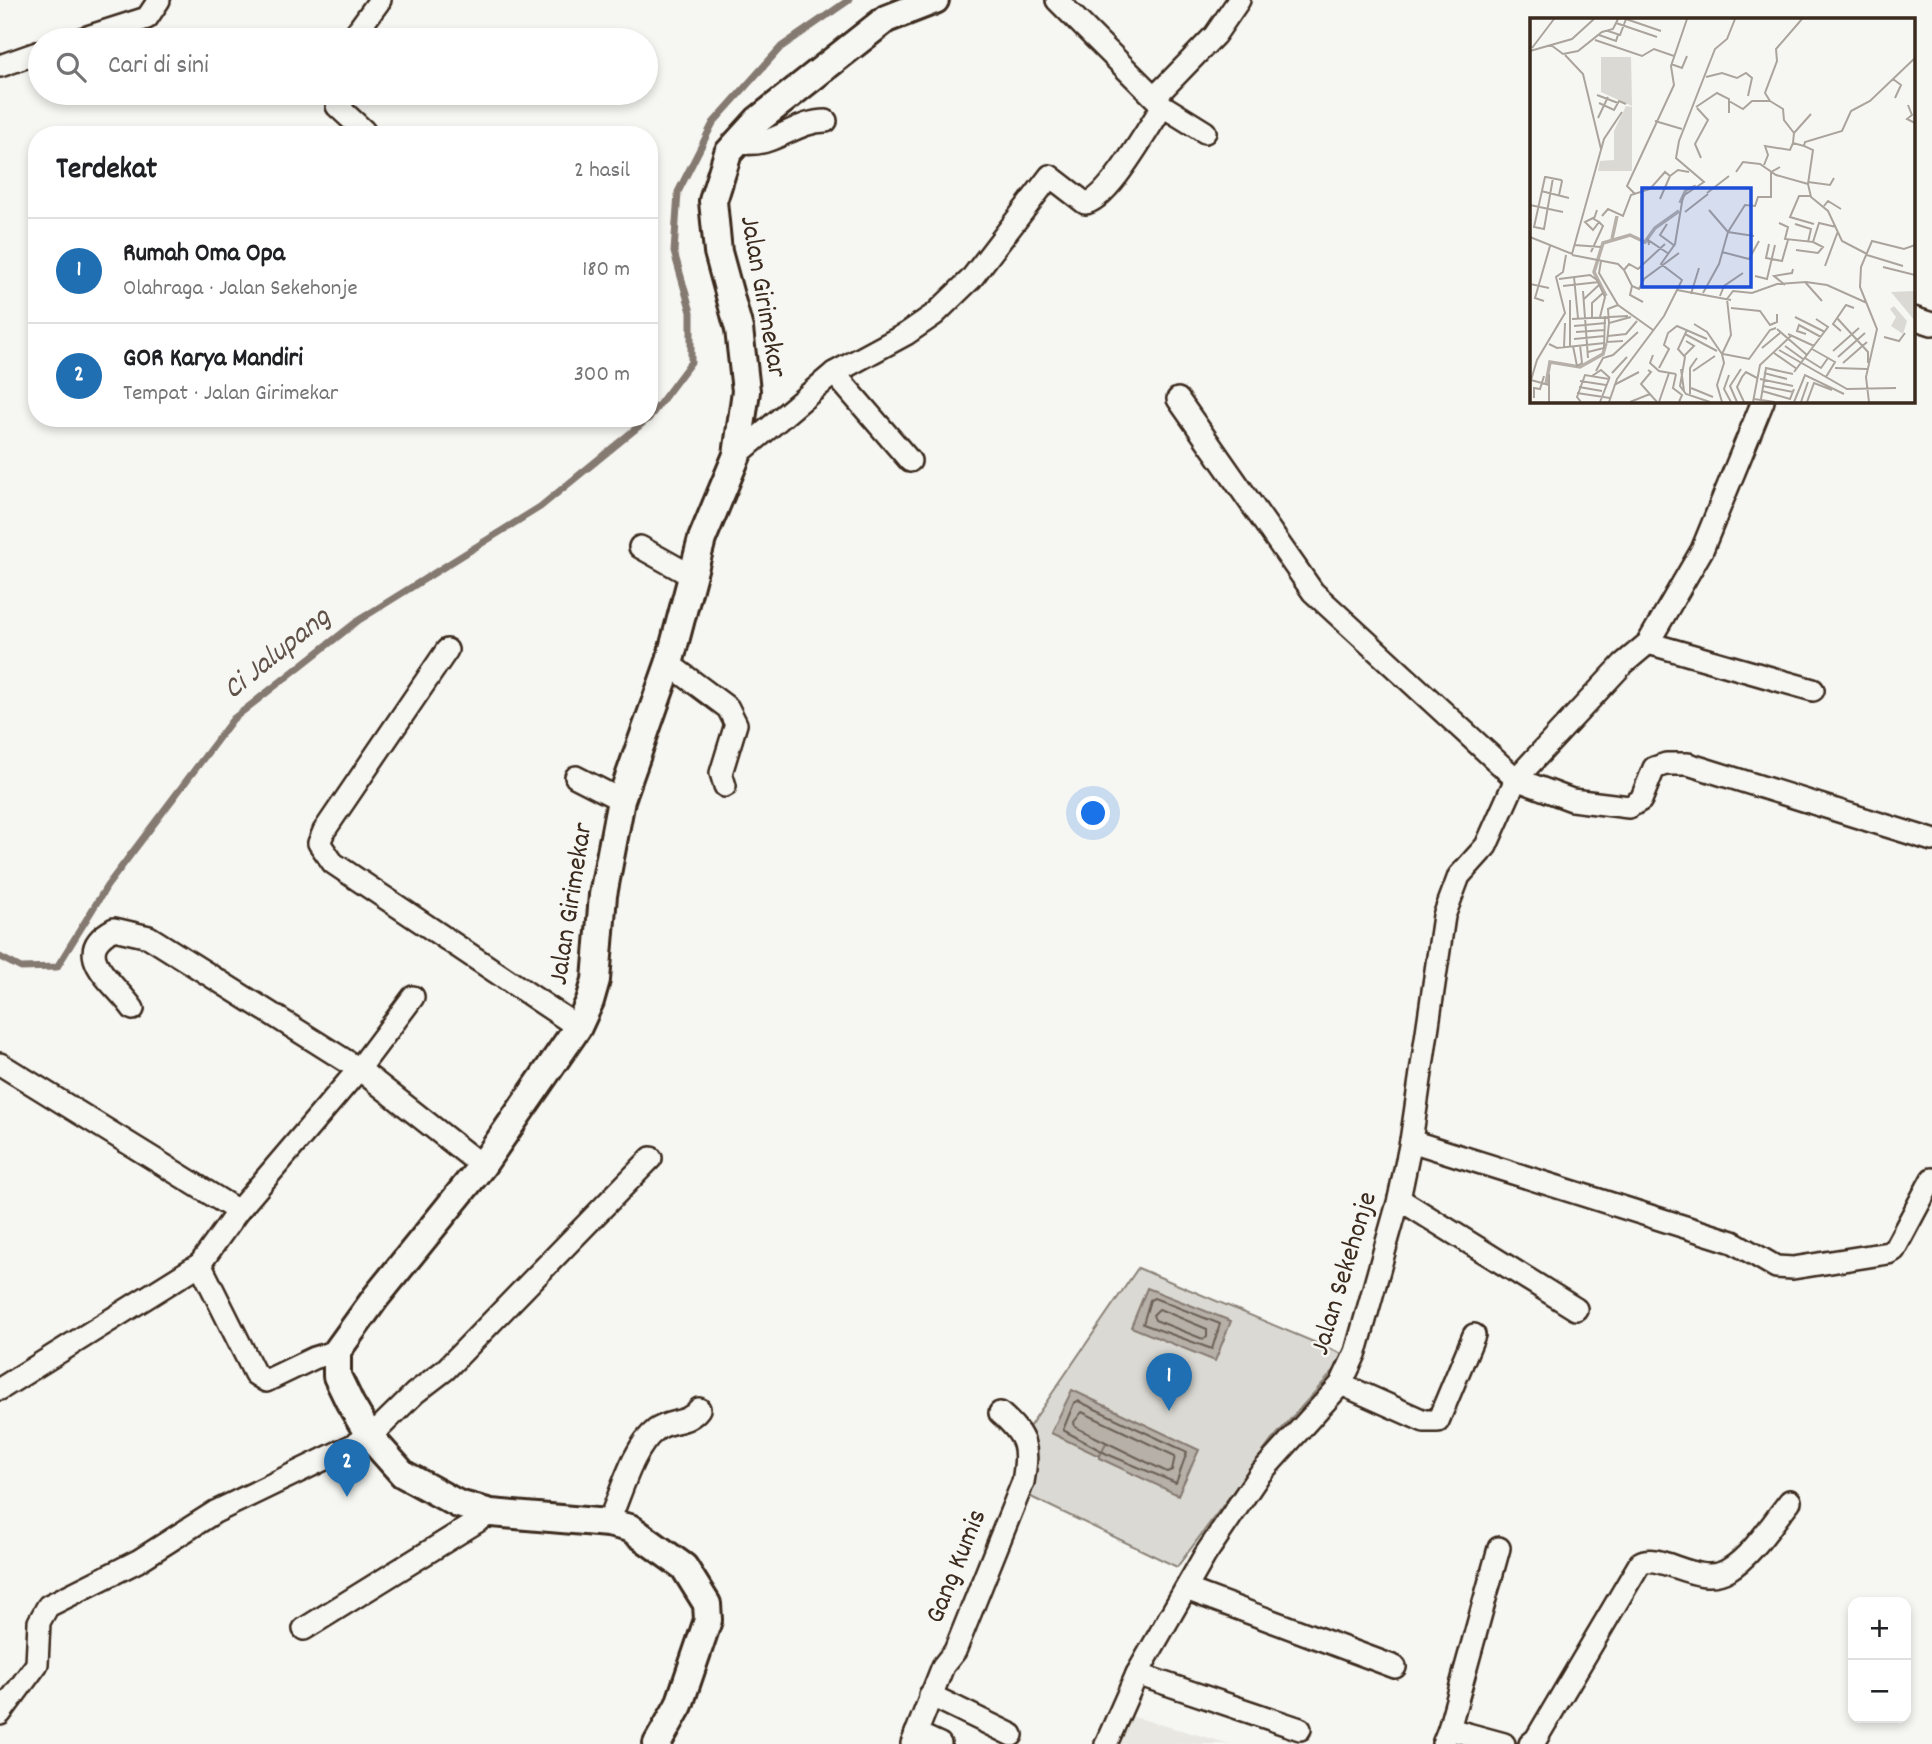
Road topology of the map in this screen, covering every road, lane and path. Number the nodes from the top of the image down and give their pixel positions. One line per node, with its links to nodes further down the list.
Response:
1 (159, 0): 6 (street)
2 (380, 0): 7 (street)
3 (935, 0): 15 (street, Jalan Girimekar)
4 (1058, 0): 10 (street)
5 (1235, 1): 10 (street)
6 (116, 28)
7 (360, 28)
8 (28, 56): 9 (street)
9 (0, 66)
10 (1160, 101): 14 (street); 18 (street)
11 (338, 105): 13 (street)
12 (826, 121): 15 (street)
13 (359, 126)
14 (1205, 132)
15 (738, 142): 21 (street, Jalan Girimekar)
16 (1914, 318): 17 (street)
17 (1932, 324)
18 (834, 373): 21 (street); 22 (street)
19 (1178, 399): 29 (street)
20 (1763, 402): 25 (street, Jalan Sekehonje)
21 (737, 455): 24 (street, Jalan Girimekar)
22 (910, 461)
23 (640, 547): 24 (street)
24 (692, 576): 27 (street, Jalan Girimekar)
25 (1648, 643): 28 (street); 29 (street, Jalan Sekehonje)
26 (447, 650): 36 (street)
27 (669, 664): 31 (street); 32 (street, Jalan Girimekar)
28 (1813, 690)
29 (1519, 776): 33 (street); 39 (street, Jalan Sekehonje)
30 (576, 777): 32 (street)
31 (725, 786)
32 (621, 800): 36 (street, Jalan Girimekar)
33 (1932, 840)
34 (413, 997): 38 (street)
35 (133, 1009): 38 (street)
36 (578, 1027): 41 (street, Jalan Girimekar)
37 (0, 1064): 44 (street)
38 (359, 1069): 41 (street); 44 (street)
39 (1411, 1141): 42 (street); 43 (street, Jalan Sekehonje)
40 (651, 1158): 53 (street)
41 (482, 1166): 48 (street, Jalan Girimekar)
42 (1932, 1179)
43 (1399, 1199): 46 (street); 49 (street, Jalan Sekehonje)
44 (238, 1210): 45 (street)
45 (200, 1264): 48 (street); 50 (street)
46 (1576, 1309)
47 (1474, 1335): 49 (street)
48 (337, 1351): 53 (street)
49 (1341, 1384): 58 (street, Jalan Sekehonje)
50 (0, 1389)
51 (699, 1409): 56 (street)
52 (1000, 1413): 62 (street, Gang Kumis)
53 (370, 1437): 55 (street); 63 (street)
54 (1790, 1501): 72 (street)
55 (491, 1513): 56 (street); 59 (street)
56 (608, 1523): 68 (street)
57 (1499, 1548): 66 (street)
58 (1186, 1589): 60 (street); 61 (street, Jalan Sekehonje)
59 (304, 1629)
60 (1395, 1667)
61 (1137, 1674): 64 (street); 70 (street, Jalan Sekehonje)
62 (930, 1695): 65 (street); 67 (street, Gang Kumis)
63 (0, 1714)
64 (1300, 1730)
65 (1012, 1735)
66 (1446, 1736): 71 (street)
67 (914, 1738): 69 (street)
68 (657, 1744)
69 (940, 1744)
70 (1106, 1744)
71 (1504, 1744)
72 (1530, 1744)

